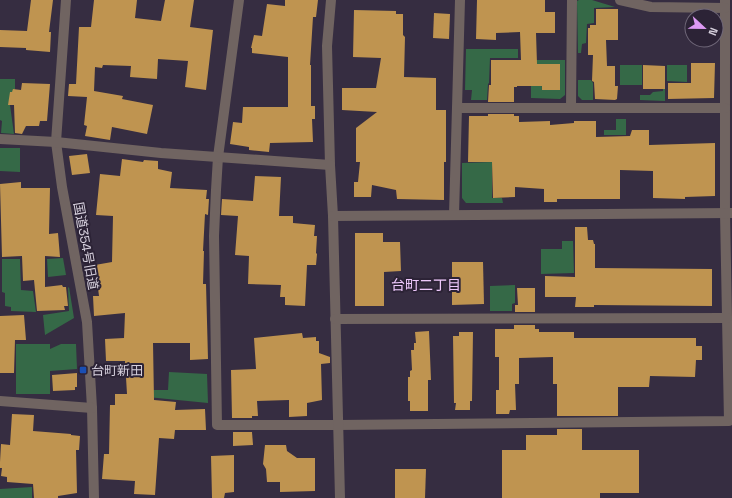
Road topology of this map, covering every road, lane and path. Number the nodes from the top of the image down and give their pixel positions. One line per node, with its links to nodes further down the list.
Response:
1 (66, 0): 12 (street, 国道354号旧道)
2 (240, 0): 13 (street)
3 (331, 0): 14 (street)
4 (460, 0): 8 (street)
5 (572, 0): 9 (street)
6 (620, 0): 7 (street)
7 (725, 4): 10 (street)
8 (457, 108): 9 (street); 16 (street)
9 (571, 108): 10 (street)
10 (725, 108): 15 (street)
11 (0, 139): 12 (street)
12 (56, 142): 13 (street); 21 (street, 国道354号旧道)
13 (218, 157): 14 (street); 22 (street)
14 (330, 165): 17 (street)
15 (728, 213): 16 (street); 18 (street)
16 (454, 215): 17 (street)
17 (333, 216): 19 (street)
18 (727, 318): 19 (street); 22 (street)
19 (336, 319): 22 (street)
20 (0, 401): 21 (street)
21 (92, 408): 23 (street, 国道354号旧道)
22 (338, 425): 24 (street)
23 (94, 498)
24 (340, 498)

